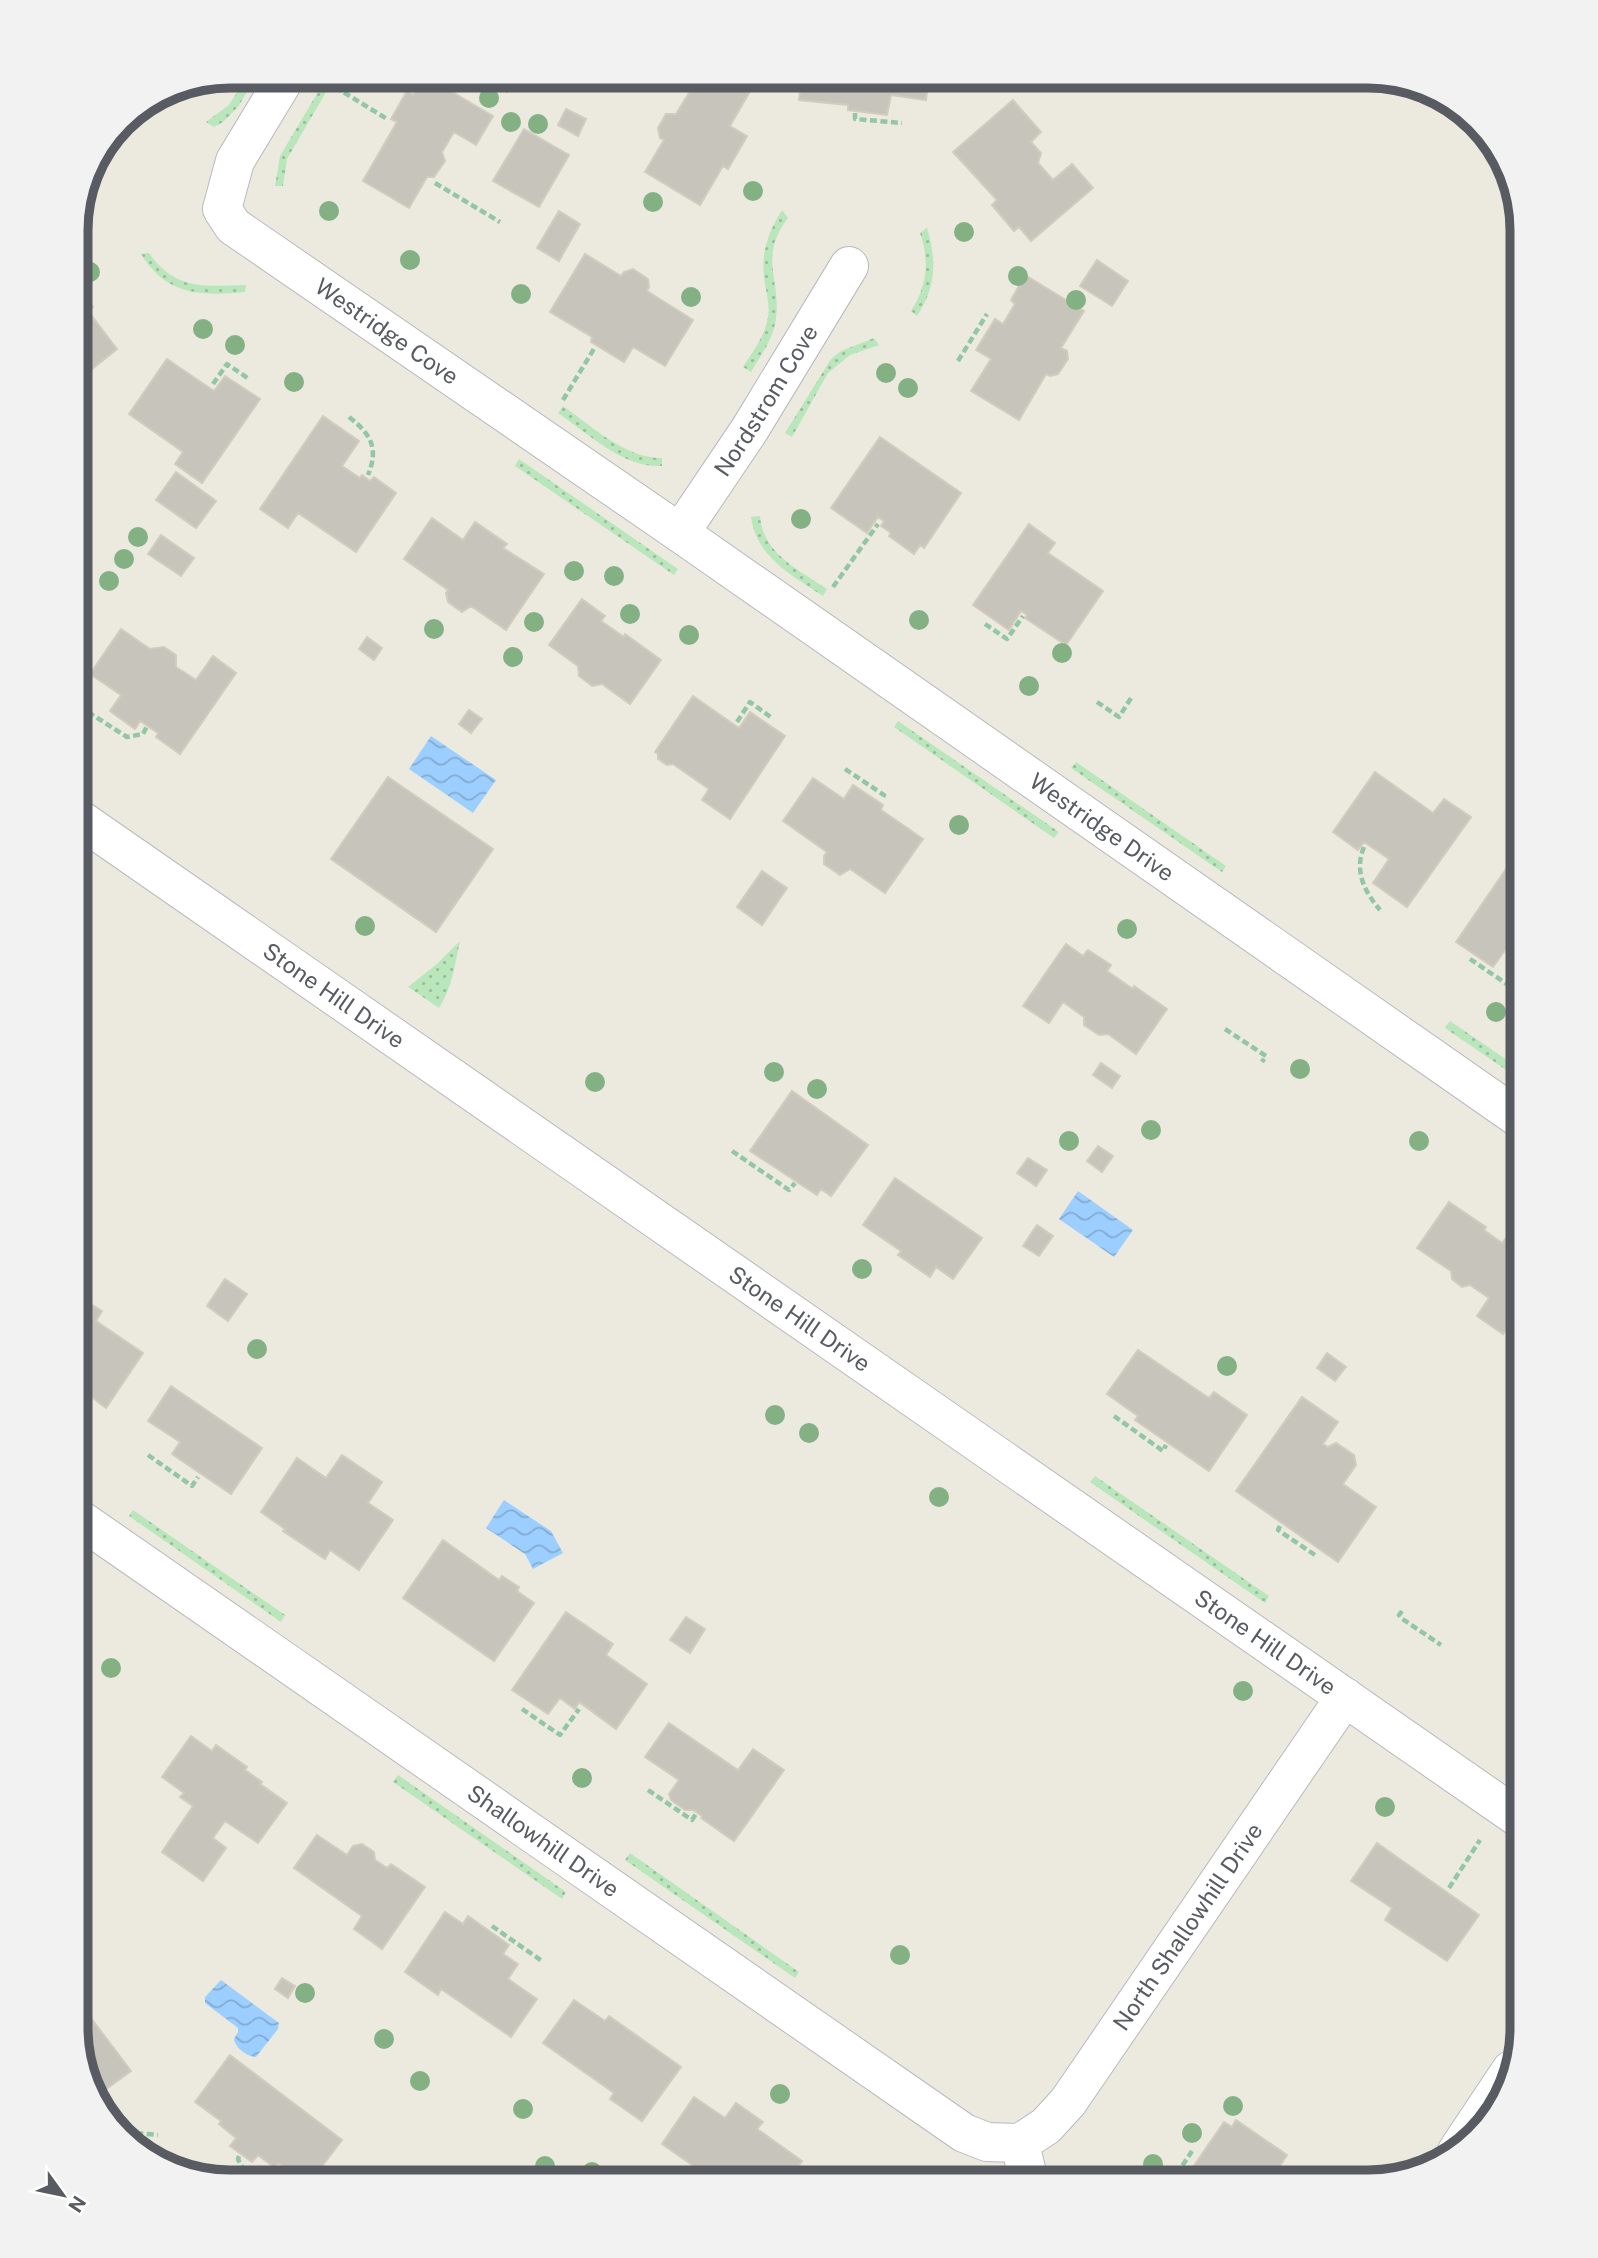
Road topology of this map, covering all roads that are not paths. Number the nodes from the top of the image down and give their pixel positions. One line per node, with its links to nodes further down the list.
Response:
1 (279, 88): 3 (street, Westridge Cove)
2 (849, 266): 3 (street, Nordstrom Cove)
3 (680, 533): 5 (street, Westridge Drive)
4 (88, 825): 7 (street, Stone Hill Drive)
5 (1510, 1112)
6 (88, 1525): 9 (street, Shallowhill Drive)
7 (1345, 1697): 8 (street, Stone Hill Drive); 9 (street, North Shallowhill Drive)
8 (1510, 1812)
9 (1020, 2143): 10 (street)
10 (1026, 2170)

